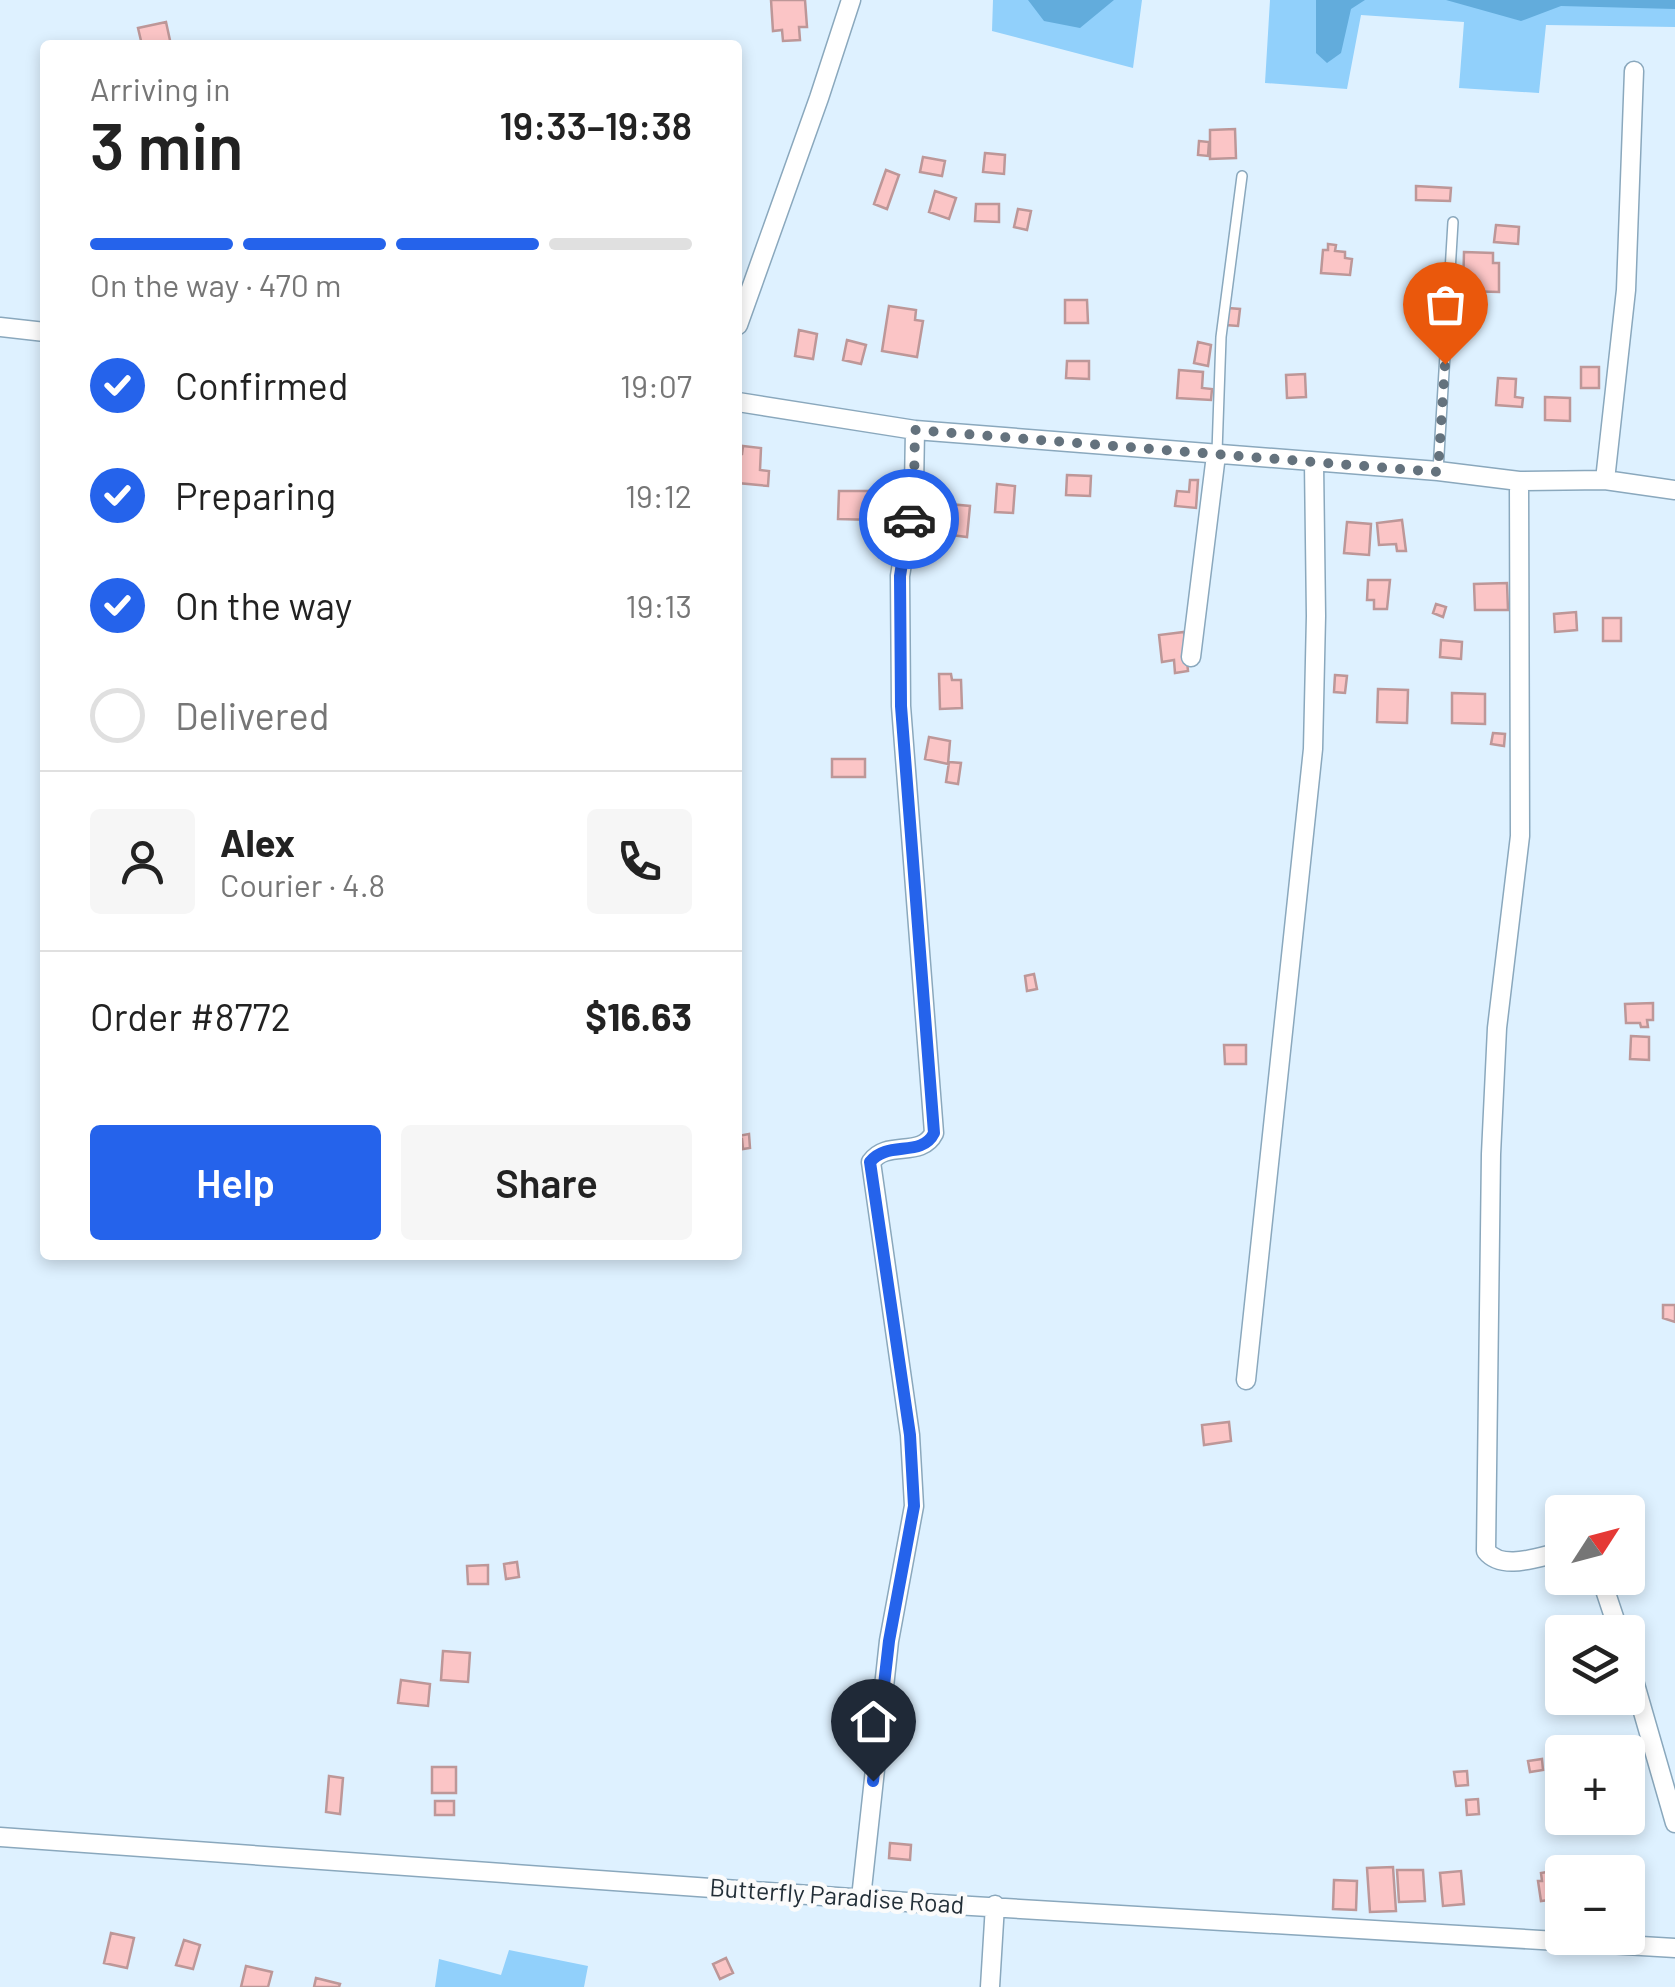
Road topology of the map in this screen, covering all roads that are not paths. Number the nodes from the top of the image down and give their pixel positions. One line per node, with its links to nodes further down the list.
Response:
1 (851, 0): 5 (street)
2 (1634, 71): 13 (street)
3 (1242, 176): 10 (lane)
4 (1453, 222): 12 (lane)
5 (742, 314)
6 (0, 327): 7 (street)
7 (40, 331)
8 (742, 403): 9 (street)
9 (915, 430): 10 (street); 22 (street)
10 (1216, 455): 11 (street); 16 (street)
11 (1314, 463): 12 (street); 17 (street)
12 (1438, 472): 14 (street)
13 (1606, 480): 14 (street); 15 (street)
14 (1519, 481): 18 (street)
15 (1675, 490)
16 (1191, 657)
17 (1246, 1380)
18 (1545, 1555)
19 (1644, 1715): 20 (street)
20 (1675, 1823)
21 (0, 1837): 22 (street, Butterfly Paradise Road)
22 (860, 1898): 23 (street, Butterfly Paradise Road)
23 (996, 1905): 24 (street, Butterfly Paradise Road); 25 (street)
24 (1675, 1948)
25 (990, 1987)

